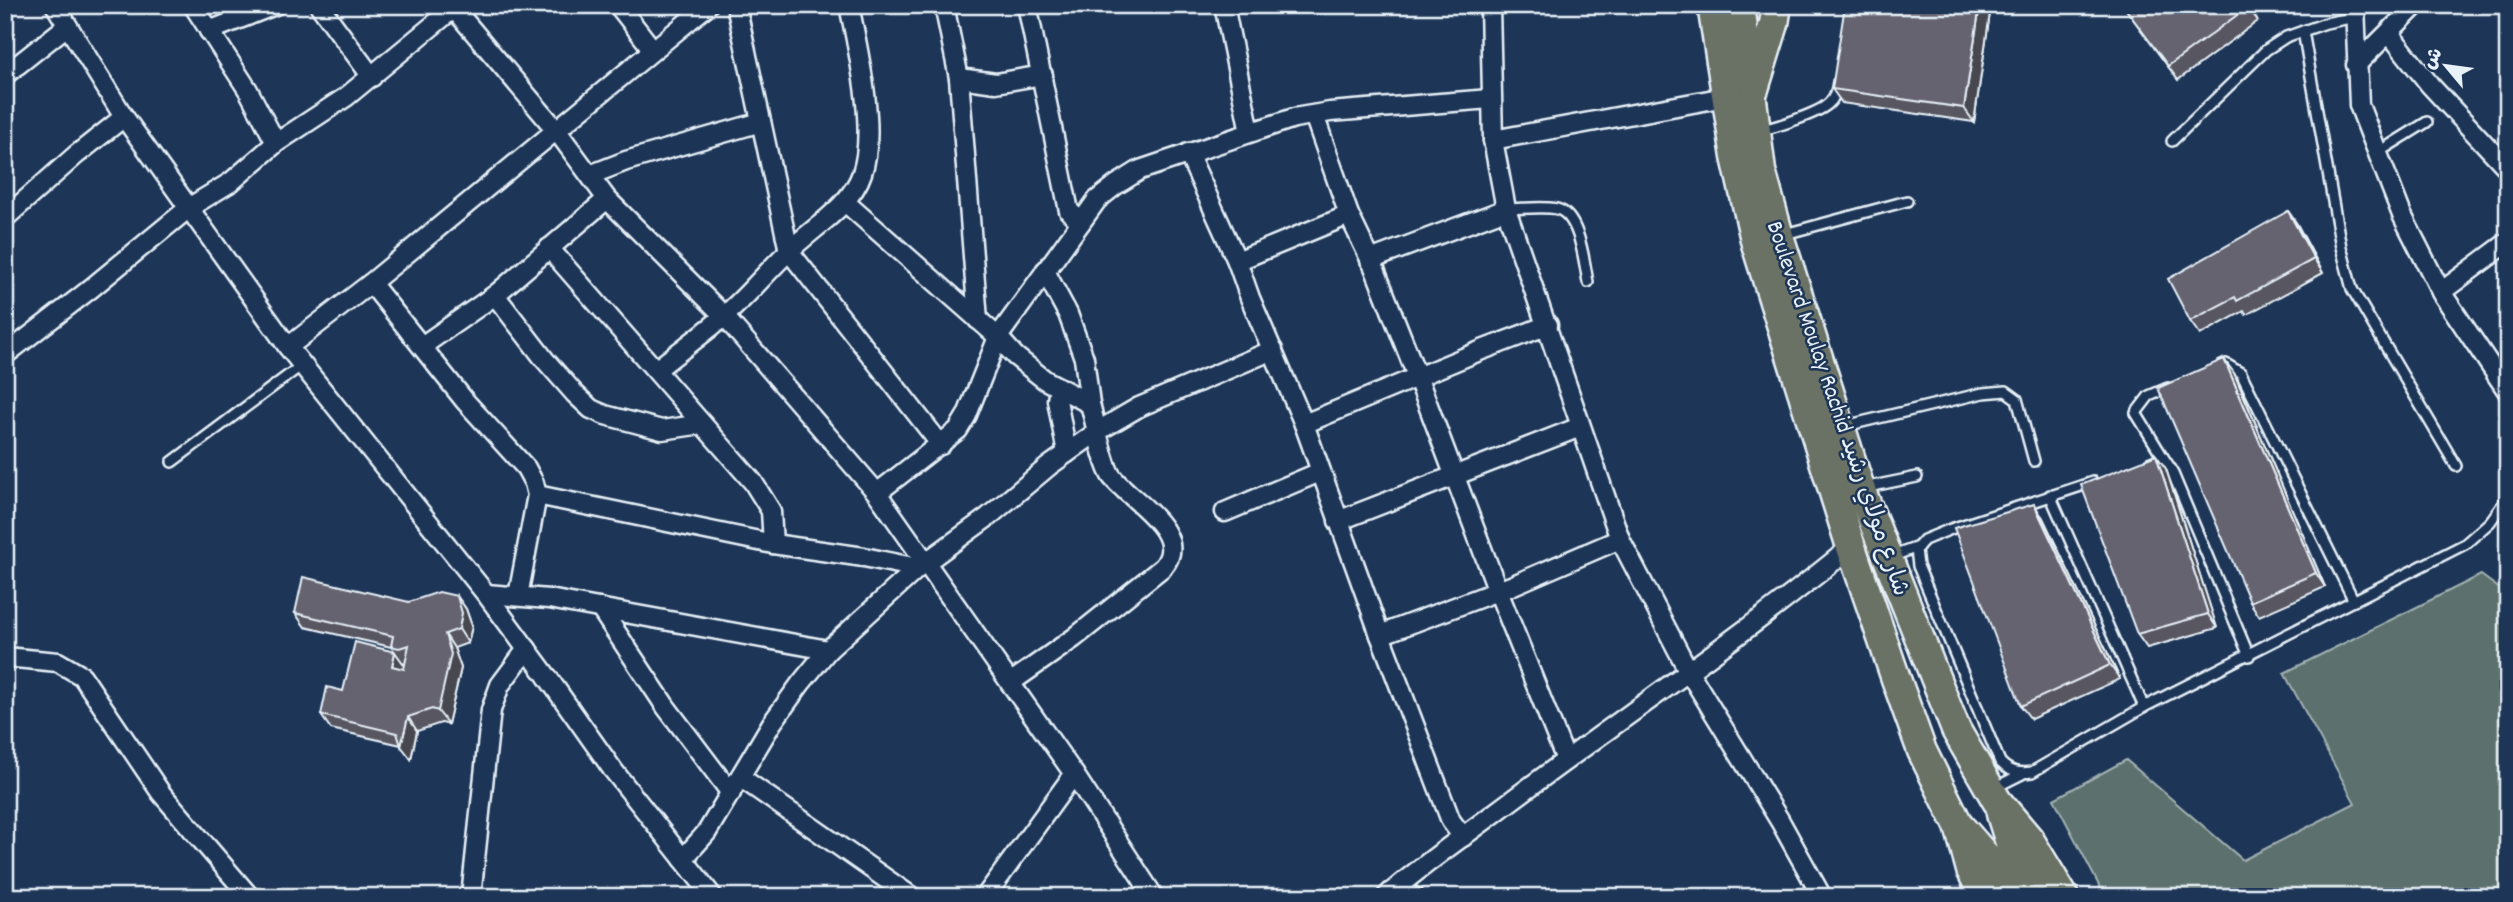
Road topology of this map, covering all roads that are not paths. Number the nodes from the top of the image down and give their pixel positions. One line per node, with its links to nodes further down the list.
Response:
1 (55, 5): 19 (street)
2 (192, 5): 20 (street)
3 (275, 5): 20 (street)
4 (318, 5): 28 (street)
5 (618, 5): 23 (street)
6 (708, 5): 23 (street)
7 (736, 5): 34 (street)
8 (849, 5): 48 (street)
9 (944, 5): 29 (street)
10 (1224, 5): 38 (street)
11 (1490, 5): 31 (street)
12 (1712, 5): 30 (main road, Boulevard Moulay Rachid شارع مولاي رشيد)
13 (1740, 5): 30 (main road, Boulevard Moulay Rachid شارع مولاي رشيد)
14 (1777, 5): 30 (main road)
15 (2416, 5): 22 (street)
16 (1032, 6): 27 (street)
17 (453, 7): 28 (street); 36 (street)
18 (2355, 11): 21 (lane); 24 (street)
19 (67, 26): 26 (street); 33 (street)
20 (209, 31): 41 (street)
21 (2303, 31): 40 (lane); 91 (lane)
22 (2389, 33): 24 (street); 44 (street)
23 (653, 50): 36 (street)
24 (2356, 65): 43 (street)
25 (1839, 69): 37 (lane)
26 (5, 75)
27 (1043, 75): 29 (street); 53 (street)
28 (372, 77): 41 (street)
29 (959, 78): 66 (street)
30 (1738, 96): 37 (main road, Boulevard Moulay Rachid شارع مولاي رشيد); 39 (street); 54 (main road, Boulevard Moulay Rachid شارع مولاي رشيد)
31 (1490, 99): 32 (street); 39 (street)
32 (1314, 115): 38 (street); 51 (street)
33 (124, 117): 49 (street); 52 (street)
34 (761, 122): 45 (street); 56 (street)
35 (2427, 122): 43 (lane)
36 (557, 131): 45 (street); 62 (street)
37 (1755, 131): 54 (main road, Boulevard Moulay Rachid شارع مولاي رشيد)
38 (1250, 132): 42 (street)
39 (1493, 140): 50 (street)
40 (2172, 141)
41 (276, 143): 49 (street)
42 (1188, 153): 53 (street); 59 (street)
43 (2378, 153): 63 (street)
44 (2508, 169)
45 (590, 175): 46 (street)
46 (607, 199): 55 (street); 65 (street)
47 (1907, 201): 54 (lane)
48 (845, 202): 56 (street); 66 (street)
49 (190, 207): 70 (street); 72 (street)
50 (1506, 209): 58 (street); 61 (lane); 67 (street)
51 (1349, 215): 58 (street); 59 (street)
52 (5, 218)
53 (1081, 222): 60 (street)
54 (1768, 240): 84 (main road, Boulevard Moulay Rachid شارع مولاي رشيد)
55 (549, 247): 64 (street); 75 (street)
56 (789, 251): 65 (street); 86 (street)
57 (2504, 252): 63 (street)
58 (1370, 260): 76 (street)
59 (1237, 261): 71 (street)
60 (1045, 271): 68 (street); 80 (street)
61 (1588, 282)
62 (371, 283): 69 (street); 70 (street)
63 (2441, 292): 79 (street)
64 (495, 295): 69 (street); 81 (street)
65 (724, 316): 75 (street); 98 (street)
66 (978, 320): 68 (street)
67 (1548, 325): 76 (street); 83 (street)
68 (998, 337): 78 (street); 86 (street)
69 (422, 346): 99 (street)
70 (288, 347): 73 (street)
71 (1273, 350): 82 (street); 85 (street)
72 (5, 355)
73 (302, 365): 90 (lane); 111 (street)
74 (2214, 369): 113 (lane)
75 (656, 370): 81 (street)
76 (1417, 376): 82 (street); 94 (street)
77 (2178, 384): 88 (lane)
78 (1059, 389): 80 (street); 87 (street)
79 (2508, 392)
80 (1090, 404): 85 (street)
81 (702, 424): 105 (street)
82 (1304, 424): 93 (street)
83 (1580, 427): 94 (street); 104 (street)
84 (1828, 430): 89 (lane); 97 (main road, Boulevard Moulay Rachid شارع مولاي رشيد)
85 (1098, 431): 87 (street); 121 (street)
86 (941, 445): 98 (street)
87 (1067, 453): 109 (street)
88 (2163, 457): 92 (lane); 118 (lane)
89 (2034, 461)
90 (172, 462)
91 (2456, 466)
92 (2137, 468)
93 (1320, 472): 102 (street); 103 (street)
94 (1455, 476): 103 (street); 110 (street)
95 (1917, 477): 97 (lane)
96 (2099, 480): 100 (lane)
97 (1847, 491): 106 (main road, Boulevard Moulay Rachid شارع مولاي رشيد); 108 (main road, Boulevard Moulay Rachid شارع مولاي رشيد)
98 (877, 493): 109 (street)
99 (537, 495): 105 (street); 112 (street)
100 (2050, 495): 107 (lane); 122 (lane)
101 (2508, 497): 113 (lane)
102 (1225, 512)
103 (1338, 521): 115 (street)
104 (1620, 539): 110 (street); 120 (street)
105 (773, 544): 109 (street)
106 (1851, 547): 120 (street); 128 (main road, Boulevard Moulay Rachid شارع مولاي رشيد)
107 (1917, 547): 108 (lane); 125 (lane)
108 (1887, 558): 127 (main road, Boulevard Moulay Rachid شارع مولاي رشيد)
109 (922, 566): 117 (street); 121 (street)
110 (1498, 591): 115 (street); 123 (street)
111 (486, 594): 112 (street); 116 (street)
112 (518, 596): 114 (street)
113 (2354, 601): 118 (lane)
114 (600, 608): 117 (street); 126 (street)
115 (1380, 635): 129 (street)
116 (527, 649): 130 (street); 133 (street)
117 (828, 650): 126 (street)
118 (2249, 656): 122 (lane)
119 (5, 657): 132 (street)
120 (1689, 672): 123 (street); 139 (street)
121 (1010, 683): 124 (street)
122 (2144, 707): 125 (lane)
123 (1566, 760): 129 (street)
124 (1074, 774): 136 (street); 137 (street)
125 (2022, 774): 127 (lane)
126 (736, 785): 130 (street); 135 (street)
127 (1993, 796): 142 (main road); 143 (main road, Boulevard Moulay Rachid شارع مولاي رشيد)
128 (1959, 826): 140 (main road, Boulevard Moulay Rachid شارع مولاي رشيد); 141 (main road)
129 (1463, 837): 131 (street)
130 (683, 859): 134 (street)
131 (1389, 894): 138 (street)
132 (250, 897)
133 (471, 897)
134 (713, 897)
135 (912, 897)
136 (985, 897)
137 (1154, 897)
138 (1415, 897)
139 (1822, 897)
140 (1985, 897)
141 (2009, 897)
142 (2038, 897)
143 (2064, 897)

